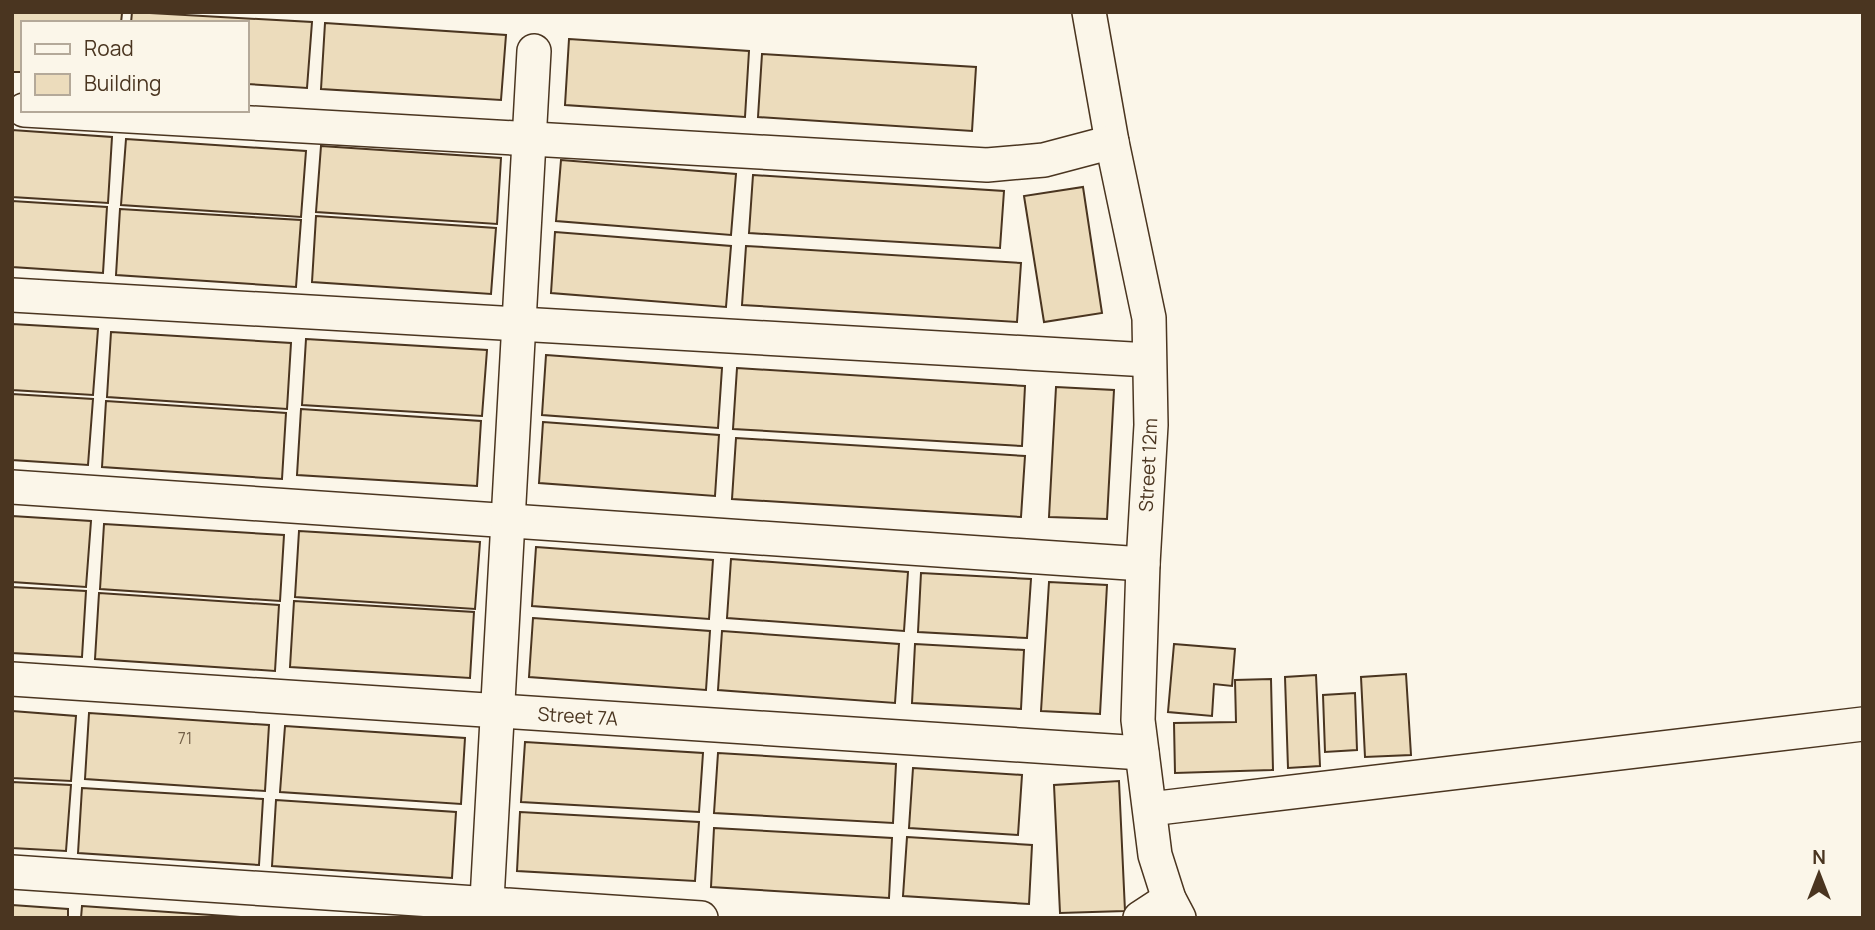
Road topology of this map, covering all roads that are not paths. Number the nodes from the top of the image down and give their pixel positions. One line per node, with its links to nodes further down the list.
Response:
1 (1089, 12): 5 (street, Street 12m)
2 (534, 51): 4 (street)
3 (59, 112): 4 (street)
4 (529, 139): 5 (street); 7 (street)
5 (1112, 142): 8 (street, Street 12m)
6 (12, 295): 7 (street)
7 (519, 324): 8 (street); 10 (street)
8 (1149, 360): 11 (street, Street 12m)
9 (12, 487): 10 (street)
10 (508, 521): 11 (street); 13 (street)
11 (1143, 564): 15 (street, Street 12m)
12 (12, 679): 13 (street, Street 7A)
13 (497, 711): 15 (street, Street 7A); 19 (street)
14 (1863, 723): 16 (street)
15 (1142, 753): 16 (street, Street 12m)
16 (1150, 809): 18 (street, Street 12m)
17 (12, 872): 19 (street)
18 (1174, 909): 21 (street)
19 (486, 911): 20 (street)
20 (701, 918)
21 (1140, 918)

